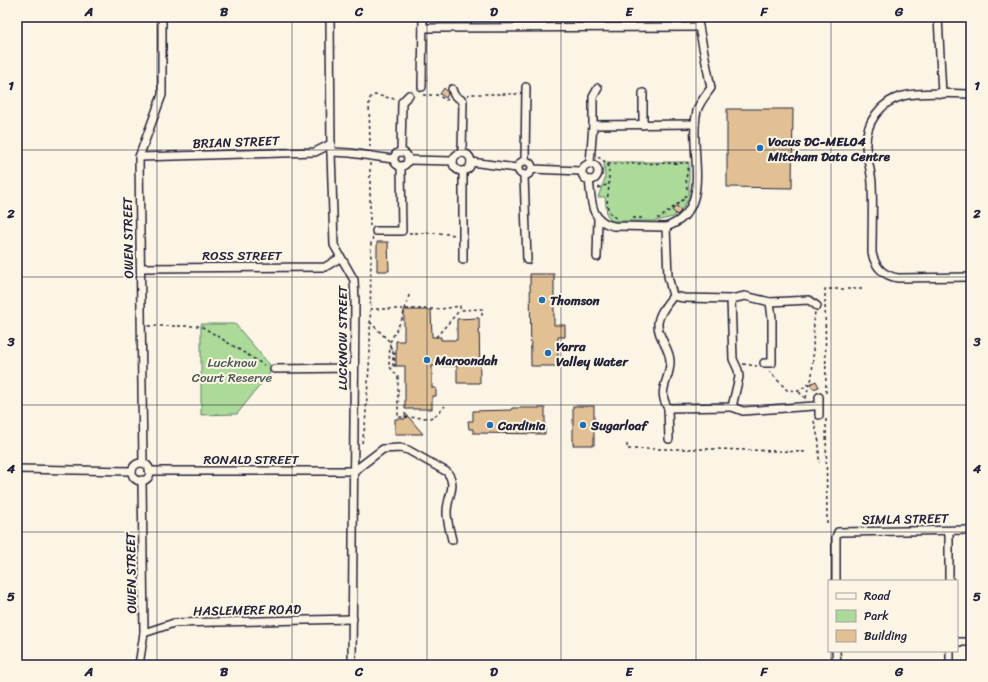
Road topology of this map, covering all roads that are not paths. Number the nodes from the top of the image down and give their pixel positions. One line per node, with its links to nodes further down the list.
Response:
1 (162, 17): 23 (street, OWEN STREET)
2 (330, 17): 19 (street, LUCKNOW STREET)
3 (423, 17): 7 (street)
4 (697, 17): 6 (street)
5 (938, 17): 13 (street)
6 (699, 27): 7 (street); 16 (street)
7 (423, 28): 8 (street)
8 (422, 86)
9 (598, 88): 17 (street)
10 (526, 90): 26 (street)
11 (453, 92): 22 (street)
12 (643, 93): 18 (street)
13 (942, 94): 14 (street); 45 (street)
14 (971, 94)
15 (409, 95): 21 (street)
16 (695, 124): 18 (street); 38 (street)
17 (593, 125): 18 (street); 29 (street)
18 (643, 125)
19 (331, 144): 20 (street, LUCKNOW STREET); 23 (street, BRIAN STREET)
20 (331, 152): 24 (street); 41 (street, LUCKNOW STREET)
21 (401, 152): 24 (street); 25 (street)
22 (462, 153): 27 (street); 28 (street)
23 (139, 157): 44 (street, OWEN STREET)
24 (393, 159): 30 (street)
25 (408, 160): 27 (street); 30 (street)
26 (525, 160): 31 (street); 32 (street)
27 (453, 161): 33 (street)
28 (471, 162): 31 (street); 33 (street)
29 (590, 163): 34 (street); 36 (street)
30 (401, 167): 39 (street)
31 (517, 168): 35 (street)
32 (532, 169): 34 (street); 35 (street)
33 (463, 171): 42 (street)
34 (581, 171): 36 (street)
35 (524, 175): 43 (street)
36 (589, 180): 37 (street)
37 (598, 219): 38 (street); 40 (street)
38 (666, 227): 46 (street)
39 (376, 231)
40 (597, 257)
41 (340, 258): 44 (street, ROSS STREET); 51 (street, LUCKNOW STREET)
42 (463, 260)
43 (528, 260)
44 (141, 268): 57 (street, OWEN STREET)
45 (971, 277)
46 (673, 296): 47 (street); 54 (street)
47 (731, 299): 48 (street); 53 (street)
48 (770, 302): 49 (street); 50 (street)
49 (817, 306)
50 (764, 366)
51 (354, 368): 52 (street); 60 (street, LUCKNOW STREET)
52 (274, 369)
53 (732, 407): 54 (street); 55 (street)
54 (668, 408): 56 (street)
55 (816, 409)
56 (669, 439)
57 (142, 463): 59 (street); 61 (street)
58 (17, 469): 59 (street)
59 (132, 471): 62 (street)
60 (354, 471): 61 (street, RONALD STREET); 65 (street); 68 (street, LUCKNOW STREET)
61 (149, 472): 62 (street)
62 (142, 480): 69 (street, OWEN STREET)
63 (971, 530): 64 (street, SIMLA STREET)
64 (949, 531): 66 (street, SIMLA STREET); 67 (street)
65 (452, 540)
66 (836, 580)
67 (949, 580)
68 (352, 619): 69 (street, HASLEMERE ROAD); 75 (street, LUCKNOW STREET)
69 (144, 633): 74 (street, OWEN STREET)
70 (958, 642): 71 (street)
71 (971, 642)
72 (836, 652): 76 (street)
73 (950, 652): 77 (street)
74 (139, 665)
75 (352, 665)
76 (836, 665)
77 (950, 665)

